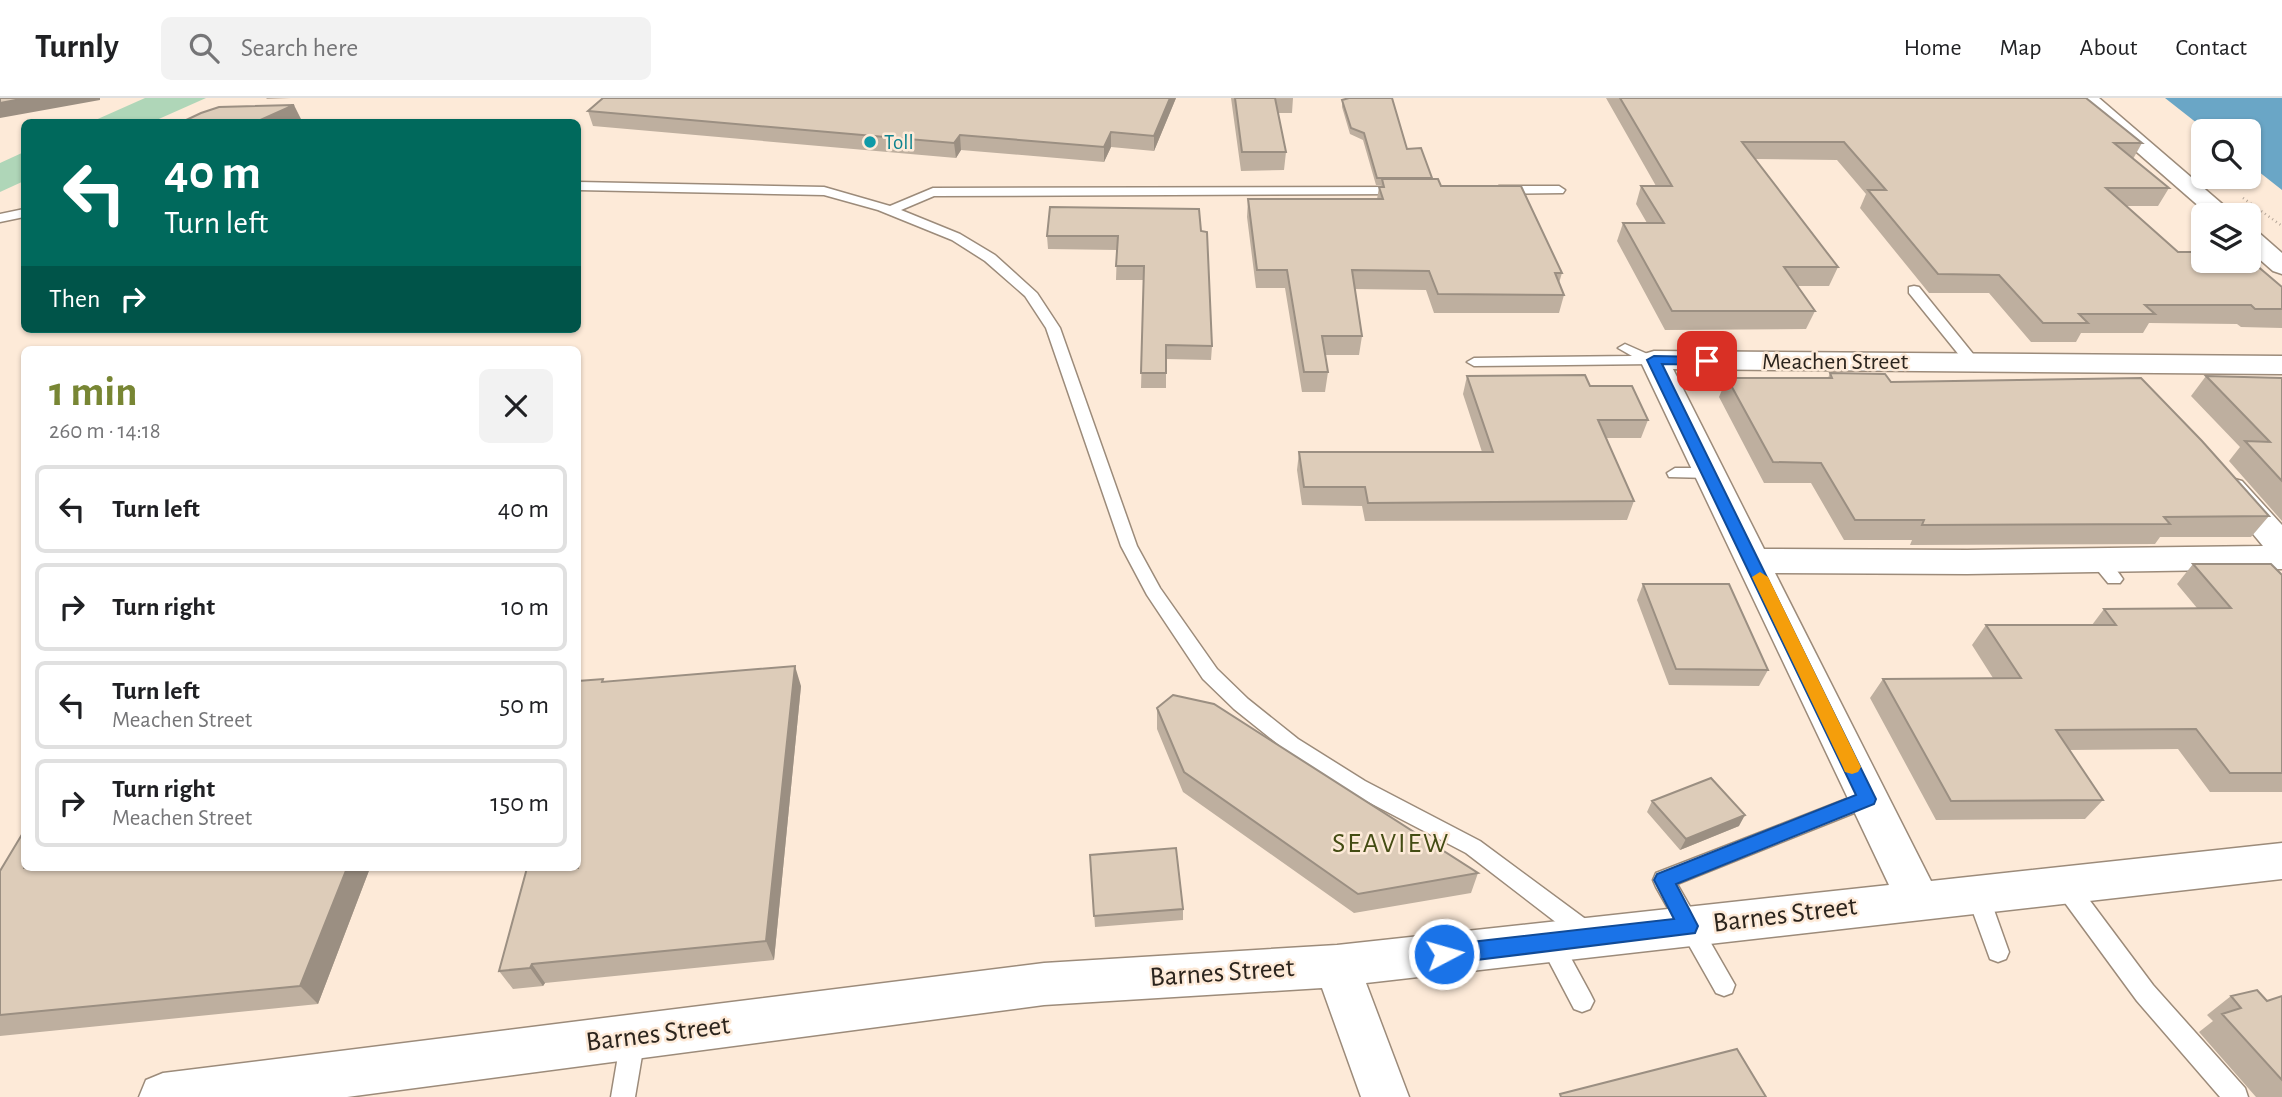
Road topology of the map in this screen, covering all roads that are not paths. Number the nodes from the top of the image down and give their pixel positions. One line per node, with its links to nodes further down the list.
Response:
1 (2086, 98): 6 (street)
2 (581, 186): 7 (lane)
3 (1420, 190): 7 (lane)
4 (1489, 190): 5 (lane)
5 (1559, 190)
6 (2209, 203)
7 (892, 211): 31 (lane)
8 (21, 214): 9 (lane)
9 (0, 218)
10 (2261, 248): 11 (street)
11 (2282, 266)
12 (1914, 290): 15 (lane)
13 (1639, 354): 14 (lane); 15 (street, Meachen Street); 21 (street)
14 (1475, 362)
15 (1973, 363): 16 (street, Meachen Street)
16 (2122, 364): 17 (street, Meachen Street); 18 (street)
17 (2282, 365)
18 (2146, 391)
19 (2210, 463): 22 (street)
20 (1675, 473): 21 (lane)
21 (1710, 473): 24 (street)
22 (2282, 546)
23 (2282, 557): 24 (street)
24 (1752, 561): 25 (street)
25 (1867, 799): 29 (street); 30 (lane)
26 (2282, 861): 27 (street, Barnes Street)
27 (2065, 885): 28 (street, Barnes Street); 40 (lane)
28 (1977, 894): 29 (street, Barnes Street); 32 (lane)
29 (1918, 900): 30 (street, Barnes Street)
30 (1688, 926): 31 (street, Barnes Street); 34 (lane)
31 (1572, 940): 33 (street, Barnes Street); 35 (lane)
32 (1998, 952)
33 (1337, 966): 36 (street, Barnes Street); 39 (street)
34 (1724, 985)
35 (1582, 1001)
36 (634, 1038): 37 (street, Barnes Street); 38 (lane)
37 (163, 1097)
38 (623, 1097)
39 (1385, 1097)
40 (2236, 1097)

